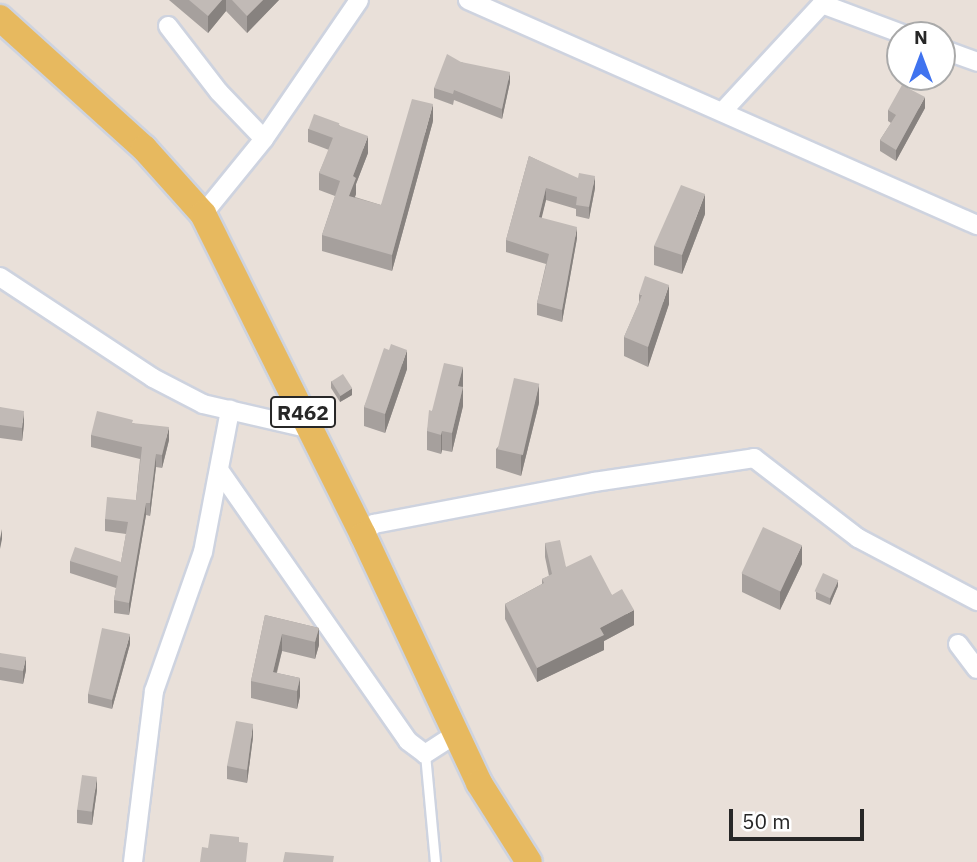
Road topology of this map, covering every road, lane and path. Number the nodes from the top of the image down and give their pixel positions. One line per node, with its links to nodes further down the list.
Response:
1 (359, 0): 9 (street)
2 (468, 0): 8 (street)
3 (0, 18): 10 (main road, R462)
4 (168, 26): 9 (street)
5 (886, 28): 8 (street)
6 (956, 54): 7 (street)
7 (977, 62)
8 (723, 111): 11 (street)
9 (264, 139): 10 (street)
10 (203, 214): 14 (main road, R462)
11 (977, 225)
12 (0, 277): 13 (street)
13 (230, 410): 14 (street); 15 (street)
14 (311, 429): 16 (main road, R462)
15 (219, 470): 21 (street); 22 (street)
16 (363, 535): 17 (street); 20 (main road, R462)
17 (977, 601)
18 (958, 644): 19 (street)
19 (977, 669)
20 (456, 734): 21 (street); 24 (main road, R462)
21 (425, 754): 23 (lane)
22 (133, 862)
23 (435, 862)
24 (529, 862)

